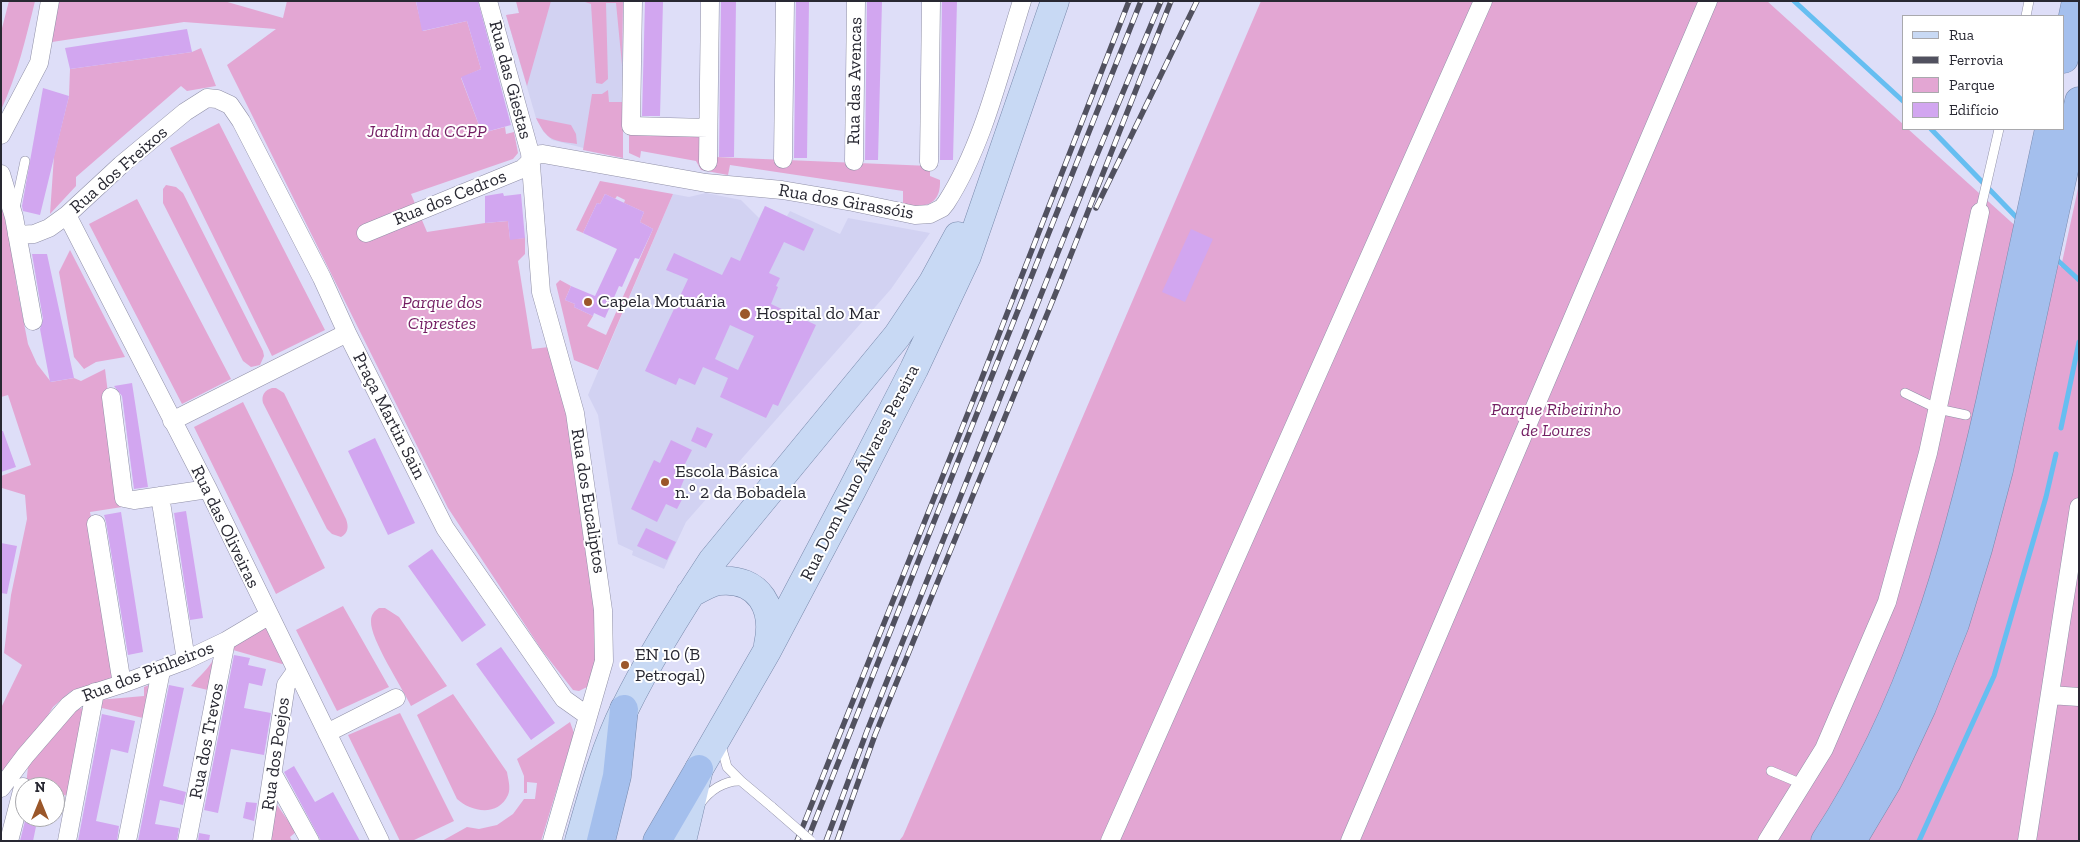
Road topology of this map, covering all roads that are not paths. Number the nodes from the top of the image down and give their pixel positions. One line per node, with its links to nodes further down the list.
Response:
1 (50, 1): 21 (street)
2 (488, 1): 22 (street, Rua das Giestas)
3 (633, 1): 18 (street)
4 (710, 1): 18 (street)
5 (785, 1): 23 (street)
6 (856, 1): 25 (street, Rua das Avencas)
7 (931, 1): 27 (street)
8 (1022, 1): 22 (street, Rua dos Girassóis)
9 (1055, 1): 28 (main road, Rua Dom Nuno Álvares Pereira)
10 (1483, 1): 80 (street)
11 (1708, 1): 81 (street)
12 (2029, 1): 14 (lane)
13 (2076, 1): 15 (highway)
14 (2026, 15)
15 (2065, 53)
16 (217, 99): 31 (street, Rua dos Freixos); 35 (street, Praça Martin Sain)
17 (2079, 102): 84 (highway)
18 (708, 128): 26 (street)
19 (1999, 130): 30 (lane)
20 (2048, 130): 83 (highway)
21 (1, 135)
22 (530, 159): 33 (street, Rua dos Cedros); 58 (street, Rua dos Eucaliptos)
23 (783, 159)
24 (25, 161): 32 (lane)
25 (854, 161)
26 (708, 162)
27 (929, 162)
28 (998, 165): 45 (main road, Rua Dom Nuno Álvares Pereira); 48 (main road, Rua Dom Nuno Álvares Pereira)
29 (1, 174): 32 (street)
30 (1980, 212): 38 (street)
31 (67, 215): 32 (street, Rua dos Freixos); 40 (street, Rua das Oliveiras)
32 (15, 226): 34 (street)
33 (366, 233)
34 (33, 321)
35 (347, 333): 40 (street); 58 (street, Praça Martin Sain)
36 (1905, 392): 38 (lane)
37 (111, 397): 42 (street)
38 (1938, 409): 39 (lane); 65 (street)
39 (1966, 416)
40 (172, 421): 41 (street, Rua das Oliveiras)
41 (208, 489): 42 (street); 46 (street, Rua das Oliveiras)
42 (160, 496): 49 (street)
43 (2079, 507): 54 (street)
44 (96, 524): 52 (street)
45 (690, 594): 48 (main road); 57 (main road, Rua Dom Nuno Álvares Pereira)
46 (268, 616): 47 (street, Rua dos Pinheiros); 51 (street, Rua das Oliveiras)
47 (226, 641): 49 (street, Rua dos Pinheiros); 72 (street, Rua dos Trevos)
48 (767, 651): 59 (main road, Rua Dom Nuno Álvares Pereira)
49 (186, 660): 50 (street, Rua dos Pinheiros)
50 (161, 670): 52 (street, Rua dos Pinheiros); 71 (street)
51 (296, 670): 60 (street, Rua das Oliveiras); 63 (street, Rua dos Poejos)
52 (122, 684): 53 (street, Rua dos Pinheiros)
53 (95, 692): 66 (street, Rua dos Pinheiros); 70 (street)
54 (2050, 695): 55 (street); 85 (street)
55 (2079, 697)
56 (396, 698): 60 (street)
57 (624, 709): 77 (main road, Rua Dom Nuno Álvares Pereira); 78 (highway)
58 (588, 716): 76 (street, Rua dos Eucaliptos)
59 (720, 732): 61 (main road, Rua Dom Nuno Álvares Pereira); 64 (lane)
60 (327, 733): 75 (street, Rua das Oliveiras)
61 (699, 769): 68 (highway)
62 (1771, 771): 65 (lane)
63 (273, 774): 73 (street, Rua dos Poejos); 74 (street)
64 (741, 781): 68 (lane); 79 (lane, bridge)
65 (1802, 784): 82 (street)
66 (1, 788)
67 (15, 818): 69 (street)
68 (674, 840)
69 (9, 841)
70 (66, 841)
71 (127, 841)
72 (187, 841)
73 (262, 841)
74 (310, 841)
75 (380, 841)
76 (552, 841)
77 (579, 841)
78 (601, 841)
79 (811, 841)
80 (1110, 841)
81 (1350, 841)
82 (1767, 841)
83 (1825, 841)
84 (1852, 841)
85 (2027, 841)

